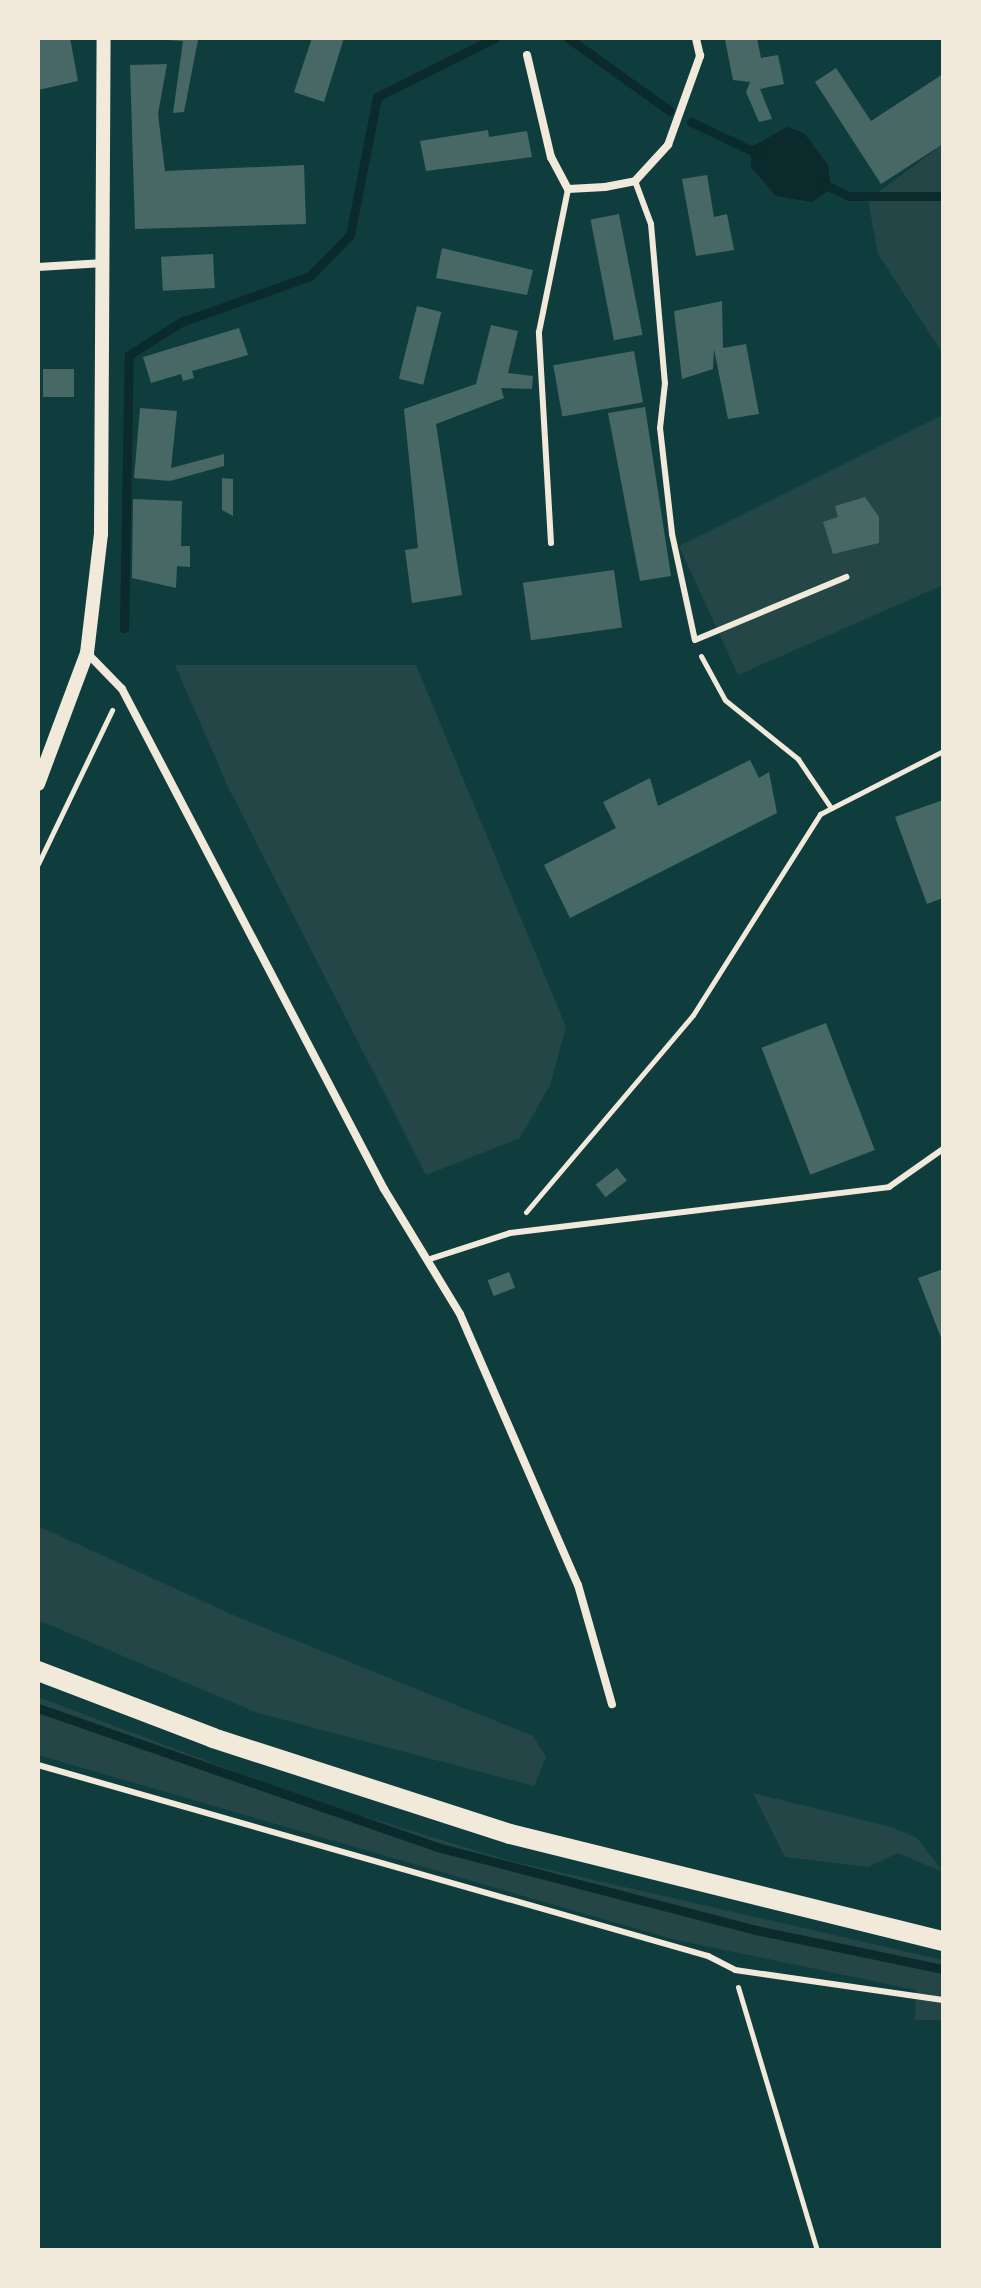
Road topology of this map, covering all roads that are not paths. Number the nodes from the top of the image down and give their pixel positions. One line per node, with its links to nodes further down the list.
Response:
1 (104, 38): 6 (street)
2 (696, 38): 4 (street)
3 (527, 55): 5 (street)
4 (635, 181): 5 (street); 9 (lane)
5 (568, 189): 8 (lane)
6 (104, 263): 7 (street); 10 (street)
7 (38, 267)
8 (551, 543)
9 (846, 577)
10 (87, 653): 11 (street); 13 (street)
11 (38, 784)
12 (943, 1149): 13 (lane)
13 (430, 1259): 15 (street)
14 (38, 1671): 17 (main road)
15 (612, 1704)
16 (38, 1765): 18 (lane)
17 (943, 1941)
18 (943, 2000)

